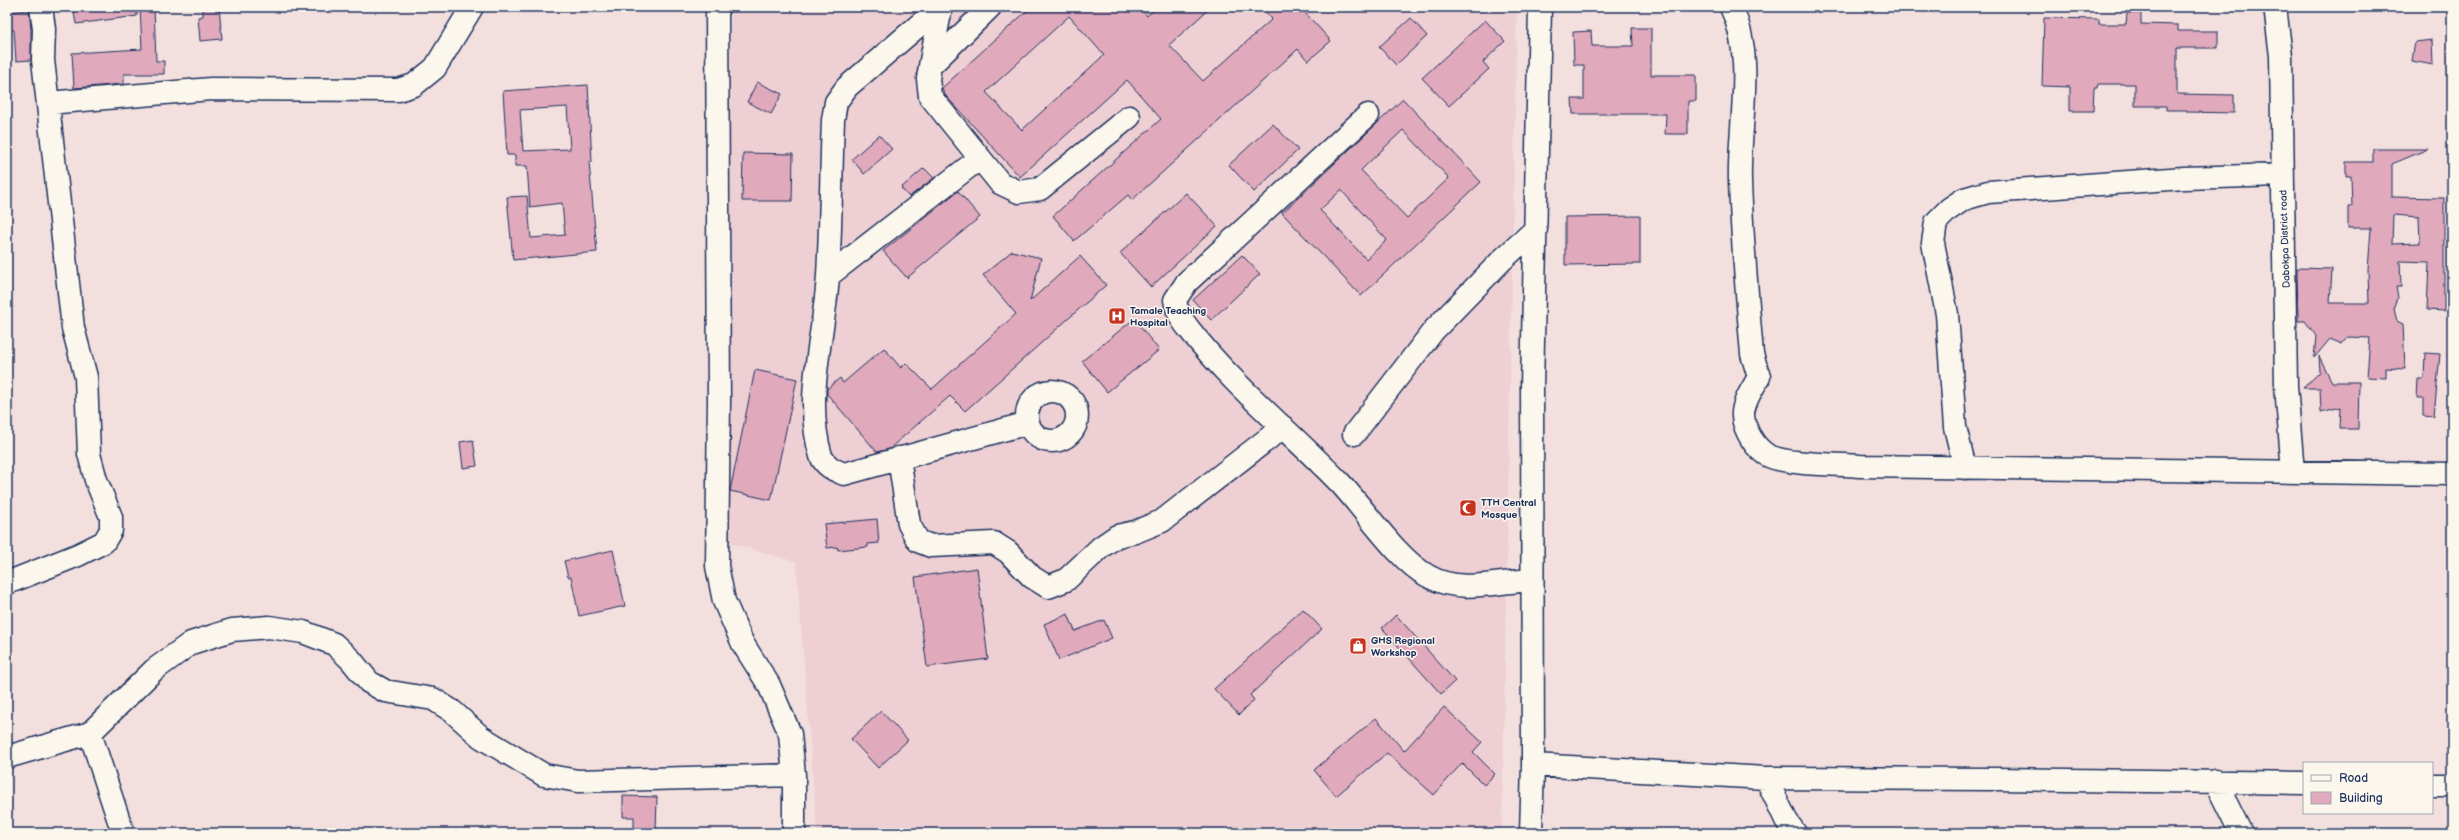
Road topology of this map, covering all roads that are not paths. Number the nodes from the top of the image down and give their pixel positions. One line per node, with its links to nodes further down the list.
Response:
1 (41, 7): 10 (street)
2 (472, 7): 10 (street)
3 (717, 7): 29 (street)
4 (941, 7): 9 (street); 16 (street)
5 (990, 7): 9 (street)
6 (1540, 7): 15 (street)
7 (1731, 7): 21 (street)
8 (2275, 7): 14 (street, Dabokpa District road)
9 (930, 66): 13 (street)
10 (48, 102): 25 (street)
11 (1368, 115): 18 (street)
12 (1129, 117): 13 (street)
13 (980, 158): 16 (street)
14 (2282, 175): 21 (street); 22 (street, Dabokpa District road)
15 (1536, 229): 19 (street); 24 (street)
16 (828, 276): 20 (street)
17 (1028, 422): 20 (street)
18 (1283, 427): 20 (street); 24 (street)
19 (1354, 434)
20 (899, 458)
21 (1965, 468): 22 (street)
22 (2293, 472): 23 (street)
23 (2452, 474)
24 (1532, 580): 28 (street)
25 (7, 583)
26 (90, 733): 27 (street); 29 (street); 35 (street)
27 (7, 756)
28 (1533, 765): 30 (street); 37 (street)
29 (794, 775): 36 (street)
30 (1766, 778): 31 (street); 38 (street)
31 (2215, 782): 32 (street); 39 (street)
32 (2303, 783)
33 (2433, 785): 34 (street)
34 (2452, 785)
35 (123, 833)
36 (794, 833)
37 (1531, 833)
38 (1795, 833)
39 (2241, 833)

